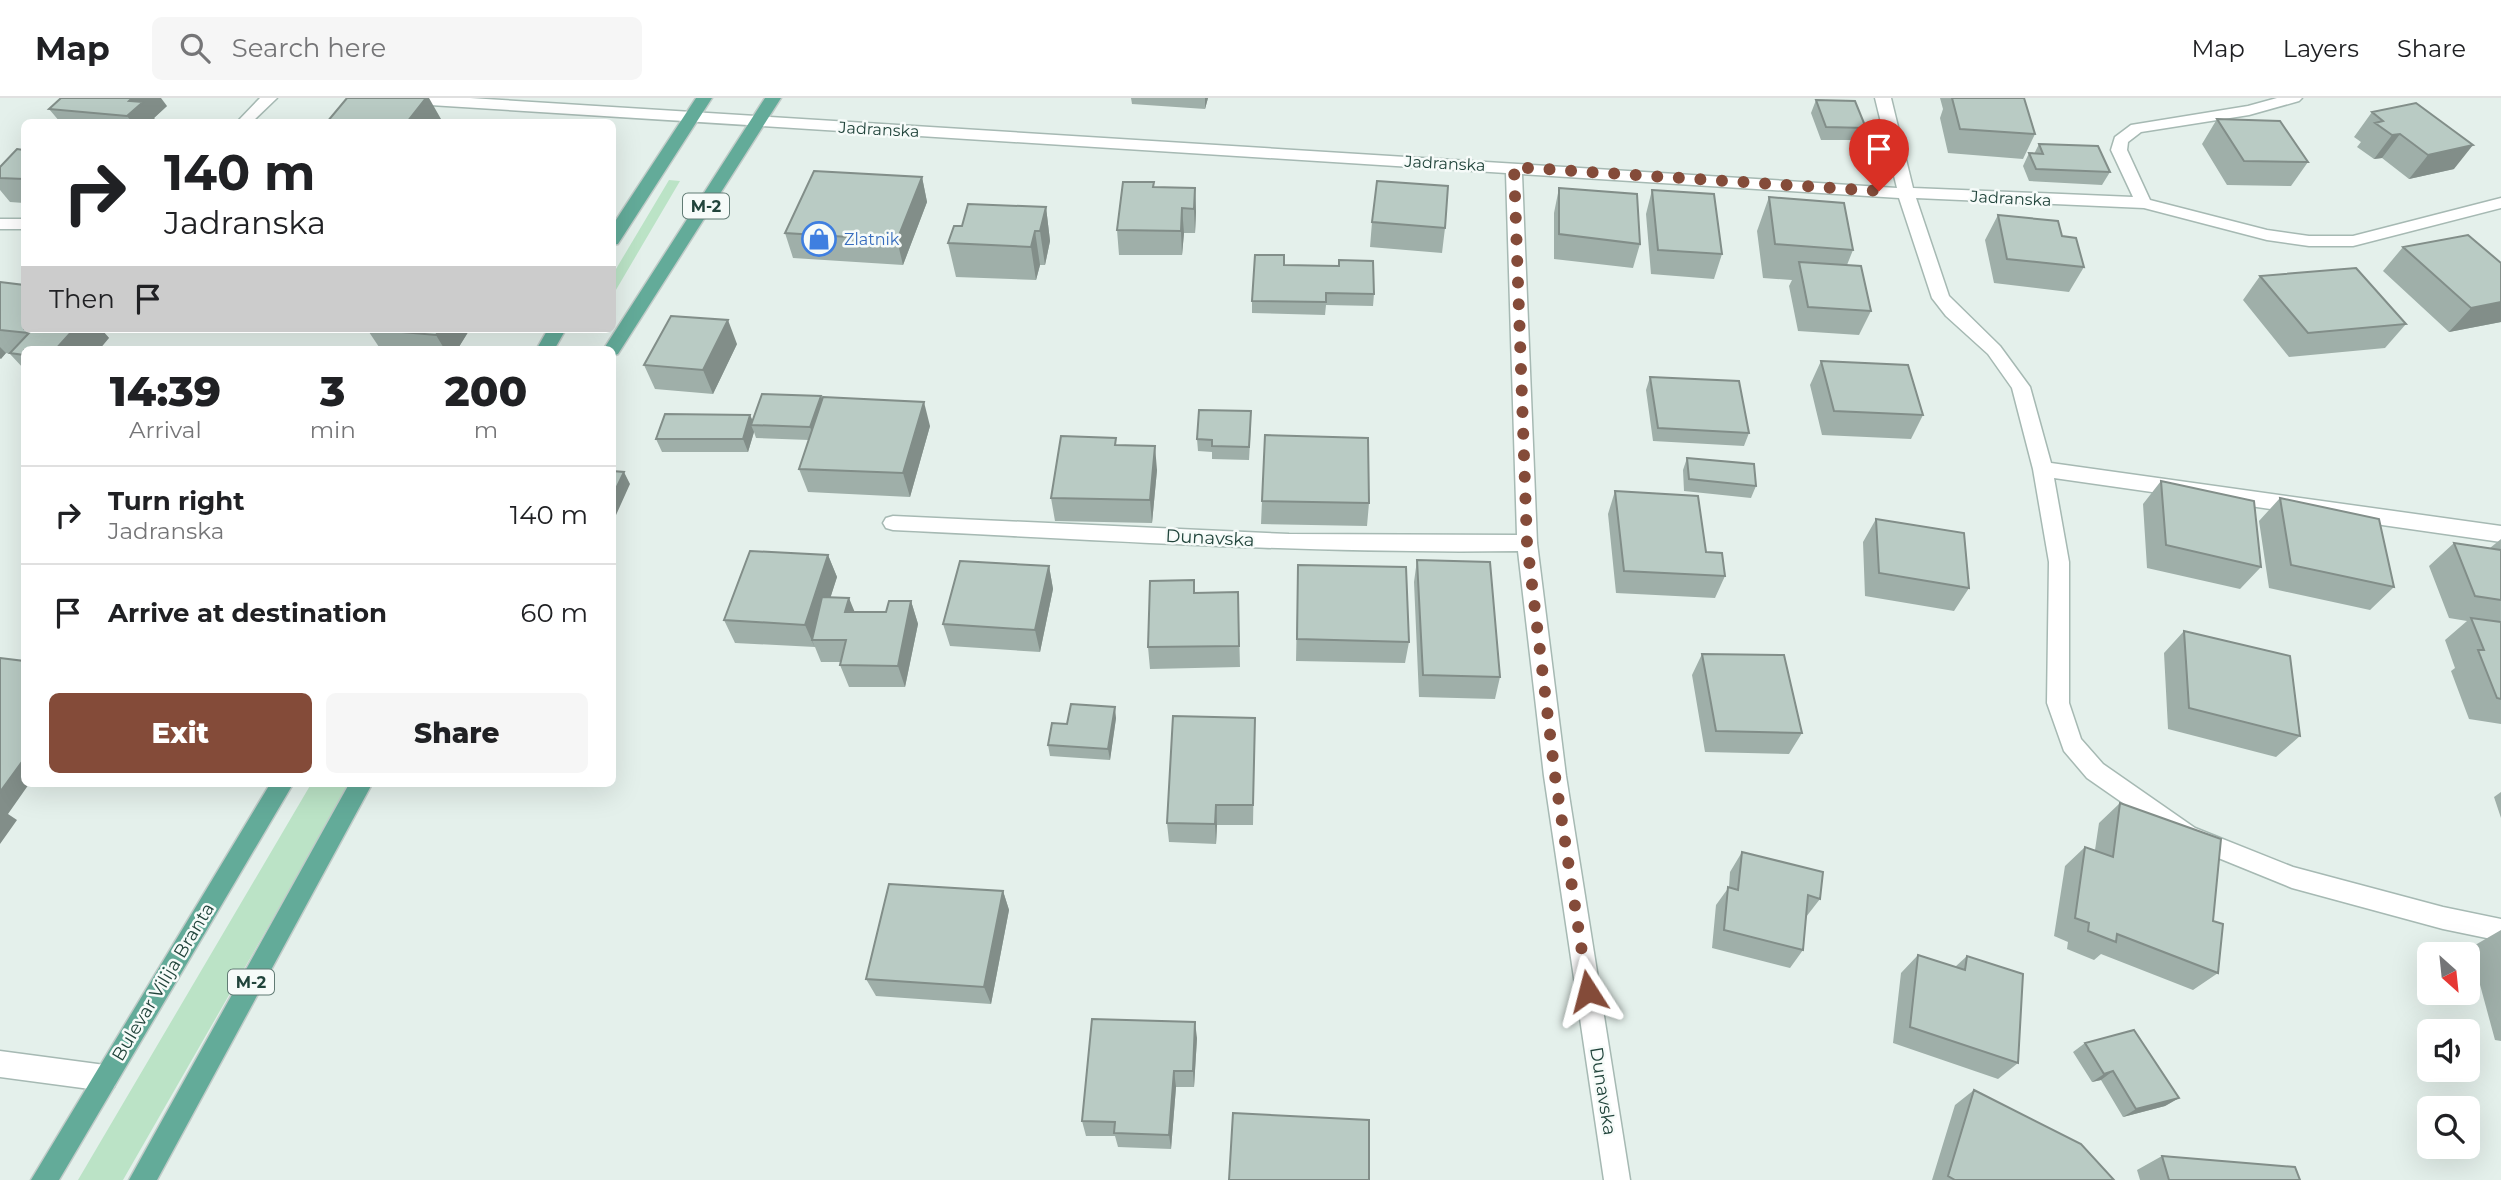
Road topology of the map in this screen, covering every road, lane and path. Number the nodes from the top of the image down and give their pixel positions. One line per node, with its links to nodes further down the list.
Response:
1 (269, 98): 8 (street)
2 (398, 98): 7 (street, Jadranska)
3 (704, 98): 7 (main road)
4 (773, 98): 9 (main road, M-2)
5 (1883, 98): 11 (street)
6 (2294, 98): 12 (street)
7 (692, 117): 9 (street, Jadranska); 16 (main road)
8 (247, 119)
9 (758, 122): 10 (street, Jadranska); 17 (main road, M-2)
10 (1514, 167): 11 (street, Jadranska); 21 (street, Dunavska)
11 (1905, 193): 12 (street, Jadranska); 18 (street)
12 (2144, 203): 13 (street, Jadranska)
13 (2501, 203)
14 (0, 224): 15 (street)
15 (21, 224)
16 (616, 234)
17 (615, 346)
18 (2043, 469): 20 (street); 24 (street)
19 (893, 523): 21 (street, Dunavska)
20 (2501, 534)
21 (1527, 543): 29 (street, Dunavska)
22 (280, 787): 26 (main road, Bulevar Vilija Branta)
23 (359, 787): 28 (main road, M-2)
24 (2501, 930)
25 (0, 1064): 26 (street)
26 (105, 1078): 27 (main road, Bulevar Vilija Branta)
27 (44, 1180)
28 (142, 1180)
29 (1617, 1180)

